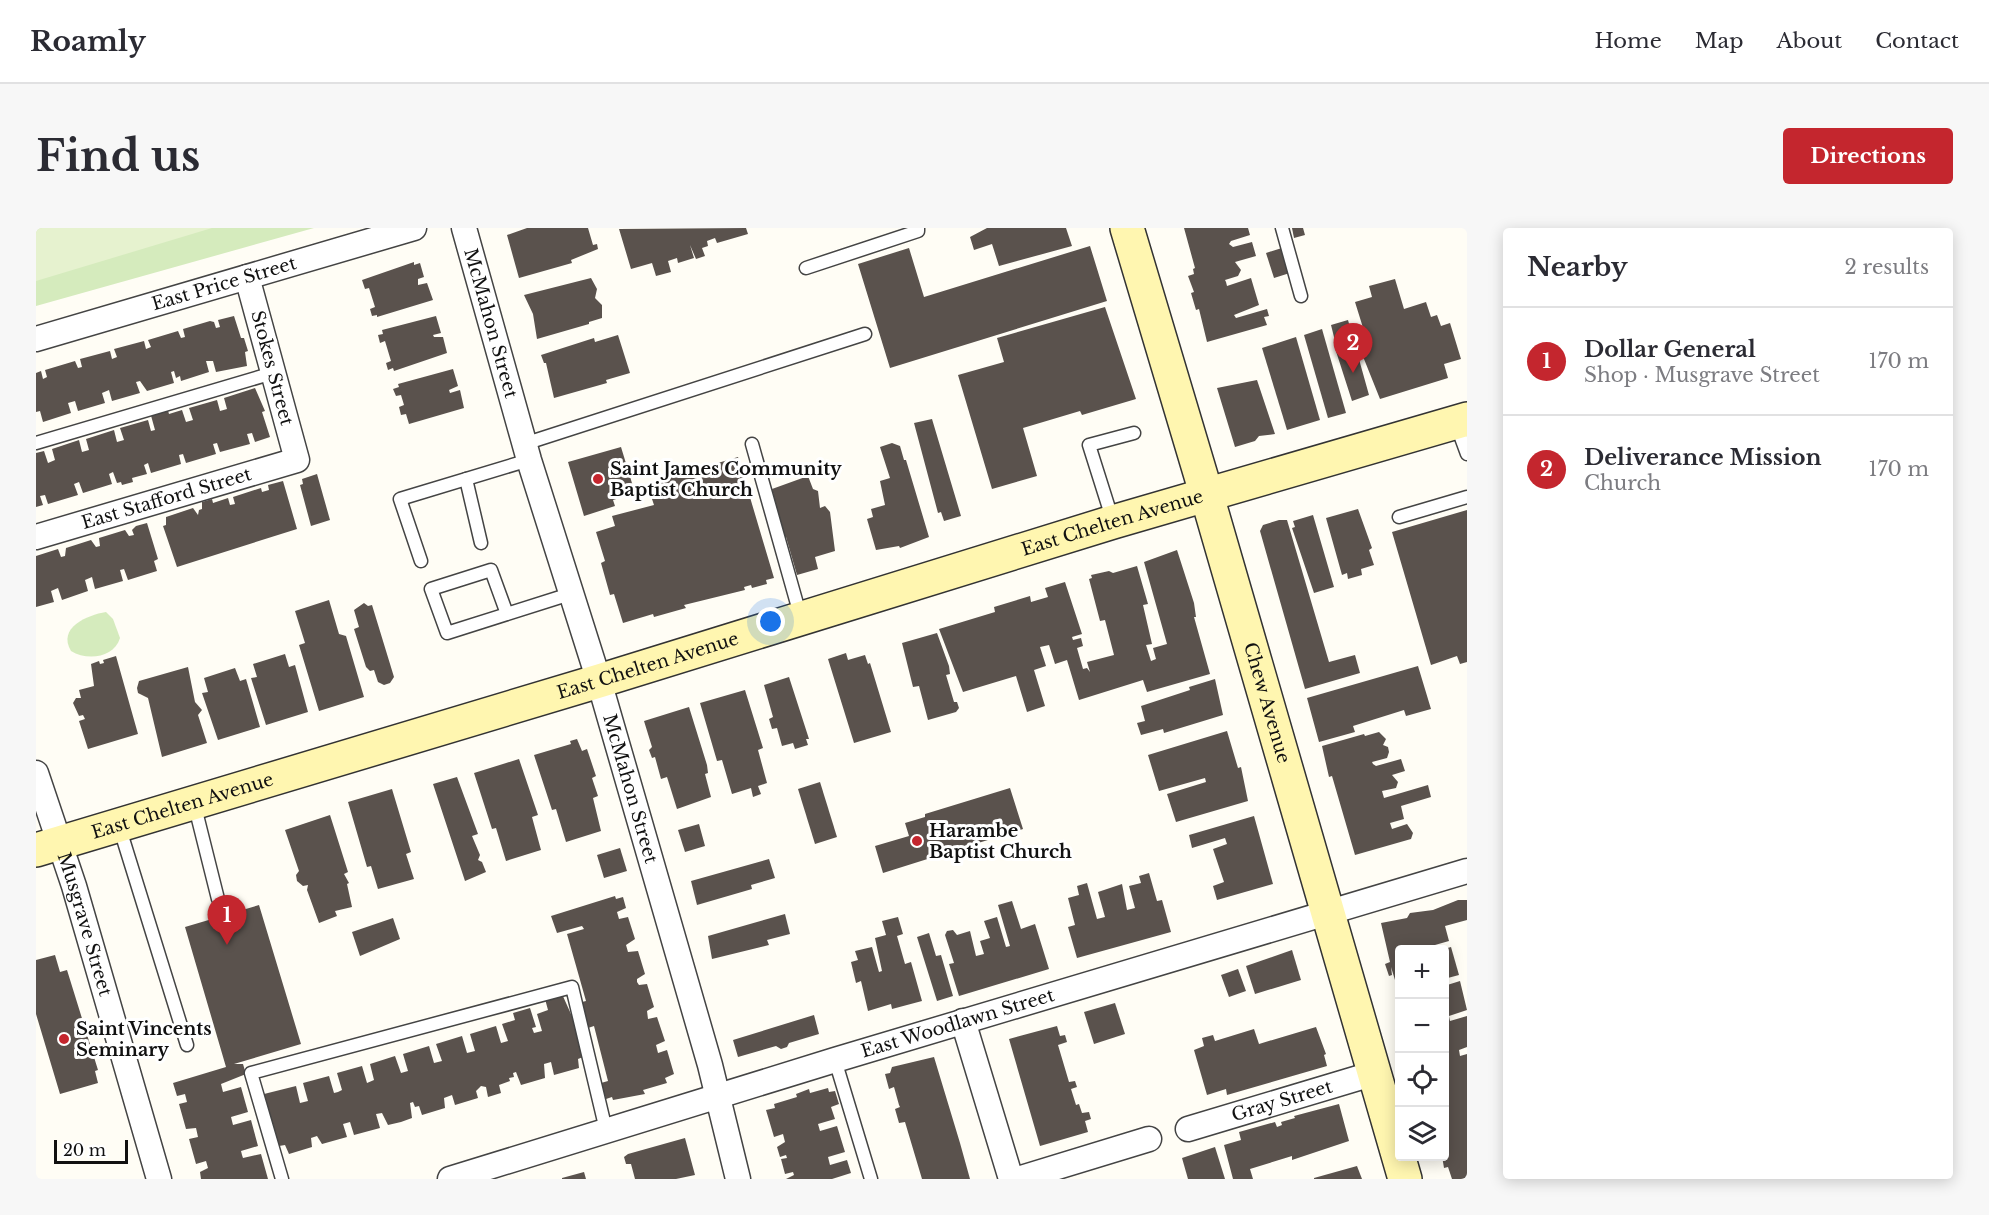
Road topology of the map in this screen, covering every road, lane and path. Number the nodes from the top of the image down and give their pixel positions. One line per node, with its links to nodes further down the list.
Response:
1 (414, 228): 7 (street, East Price Street)
2 (464, 228): 16 (street, McMahon Street)
3 (918, 228): 6 (lane)
4 (1126, 228): 20 (street, Chew Avenue)
5 (1282, 228): 8 (lane)
6 (806, 268)
7 (248, 277): 10 (street, East Price Street); 11 (street, Stokes Street)
8 (1302, 296)
9 (865, 334): 16 (lane)
10 (36, 339)
11 (273, 373): 14 (lane); 18 (street, Stokes Street)
12 (1461, 421): 17 (lane); 20 (street, East Chelten Avenue)
13 (1134, 433): 23 (lane)
14 (36, 443)
15 (752, 444): 29 (lane)
16 (527, 452): 19 (lane); 27 (street, McMahon Street)
17 (1467, 454)
18 (297, 460): 24 (street, East Stafford Street)
19 (466, 479): 25 (lane); 26 (lane)
20 (1207, 496): 23 (street, East Chelten Avenue); 37 (street, Chew Avenue)
21 (1467, 497): 22 (lane)
22 (1399, 517)
23 (1113, 522): 29 (street, East Chelten Avenue)
24 (36, 537)
25 (481, 543)
26 (422, 561)
27 (570, 594): 28 (lane); 30 (street, McMahon Street)
28 (507, 614): 28 (lane)
29 (801, 619): 30 (street, East Chelten Avenue)
30 (599, 681): 32 (street, East Chelten Avenue); 42 (street, McMahon Street)
31 (36, 773): 34 (street, Musgrave Street)
32 (194, 802): 33 (street, East Chelten Avenue); 36 (lane)
33 (118, 825): 34 (street, East Chelten Avenue); 39 (lane)
34 (47, 846): 46 (street, Musgrave Street)
35 (1467, 871): 37 (street, East Woodlawn Street)
36 (218, 899)
37 (1328, 913): 38 (street, East Woodlawn Street); 41 (street, Chew Avenue)
38 (963, 1022): 40 (street, East Woodlawn Street); 51 (street)
39 (187, 1045)
40 (835, 1060): 42 (street, East Woodlawn Street); 50 (lane)
41 (1374, 1073): 43 (street, Gray Street); 53 (street, Chew Avenue)
42 (717, 1096): 44 (street, East Woodlawn Street); 49 (street, McMahon Street)
43 (1188, 1129)
44 (606, 1130): 47 (lane); 48 (street, East Woodlawn Street)
45 (1149, 1139): 52 (street)
46 (159, 1179)
47 (282, 1179)
48 (450, 1179)
49 (738, 1179)
50 (871, 1179)
51 (1011, 1179)
52 (1018, 1179)
53 (1405, 1179)

